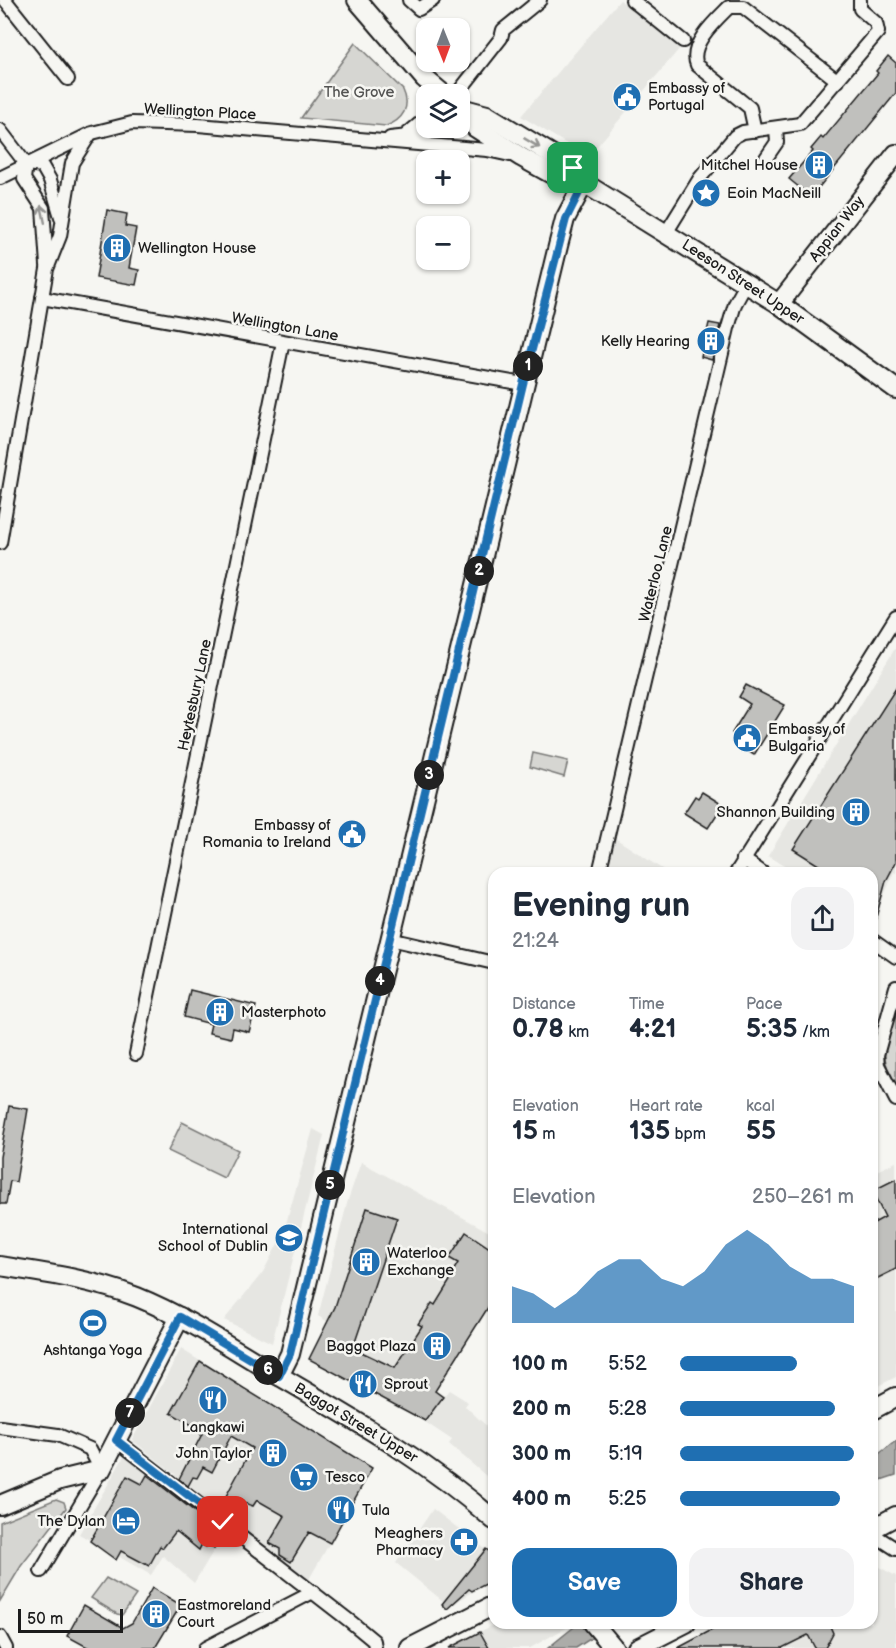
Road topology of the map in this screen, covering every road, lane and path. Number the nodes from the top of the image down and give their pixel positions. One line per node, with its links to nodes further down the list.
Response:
1 (5, 0): 9 (street)
2 (357, 0): 11 (street)
3 (409, 0): 4 (street)
4 (433, 0)
5 (540, 0): 12 (street)
6 (632, 0): 8 (street)
7 (860, 0): 10 (street)
8 (683, 41)
9 (68, 79)
10 (838, 81): 16 (street); 18 (street)
11 (431, 84)
12 (464, 84)
13 (470, 107): 28 (street, Leeson Street Upper, one-way to 28)
14 (470, 120): 24 (street, Leeson Street Upper)
15 (416, 126): 20 (street, Wellington Place)
16 (776, 128): 18 (street); 25 (street)
17 (0, 130): 26 (street)
18 (755, 131): 30 (street)
19 (92, 133): 22 (street, Wellington Place); 26 (street, Wellington Place); 29 (street)
20 (407, 134): 21 (street, Wellington Place); 22 (street, Wellington Place)
21 (416, 134)
22 (380, 140): 24 (street, Wellington Place)
23 (896, 154): 34 (street, Appian Way)
24 (521, 157): 28 (street, Leeson Street Upper)
25 (766, 158)
26 (26, 164): 27 (street, Wellington Place); 29 (street); 31 (street, one-way to 26)
27 (0, 178)
28 (584, 183): 30 (street, Leeson Street Upper); 36 (street)
29 (62, 224): 31 (street)
30 (666, 232): 32 (street, Leeson Street Upper)
31 (47, 269): 33 (street)
32 (746, 284): 34 (street, Leeson Street Upper); 41 (street, Waterloo Lane)
33 (42, 298): 35 (street, Wellington Lane); 38 (street)
34 (779, 304): 37 (street, Leeson Street Upper)
35 (283, 342): 36 (street, Wellington Lane); 50 (street, Heytesbury Lane)
36 (523, 384): 44 (street)
37 (896, 389)
38 (0, 543)
39 (896, 617): 40 (street)
40 (743, 859): 42 (street); 43 (street)
41 (600, 867)
42 (739, 867)
43 (754, 867)
44 (390, 939): 47 (street); 55 (street)
45 (878, 944): 46 (street)
46 (896, 957)
47 (488, 962)
48 (896, 987): 49 (street)
49 (878, 1051)
50 (136, 1053)
51 (878, 1065): 52 (street)
52 (896, 1100)
53 (0, 1266): 54 (street, Baggot Street Upper)
54 (180, 1317): 55 (street, Baggot Street Upper); 59 (street)
55 (279, 1376): 62 (street, Baggot Street Upper)
56 (896, 1397): 57 (street)
57 (878, 1407)
58 (0, 1427): 60 (street)
59 (116, 1440): 60 (street); 68 (street)
60 (101, 1470): 61 (street); 67 (street)
61 (0, 1505)
62 (488, 1515)
63 (896, 1516): 64 (street)
64 (878, 1526)
65 (878, 1537): 66 (street)
66 (896, 1549)
67 (41, 1571)
68 (313, 1592): 75 (street); 76 (street)
69 (488, 1608): 77 (street)
70 (598, 1629): 73 (street)
71 (674, 1629): 78 (street)
72 (0, 1637): 74 (street)
73 (611, 1644)
74 (6, 1648)
75 (205, 1648)
76 (375, 1648)
77 (410, 1648)
78 (637, 1648)

